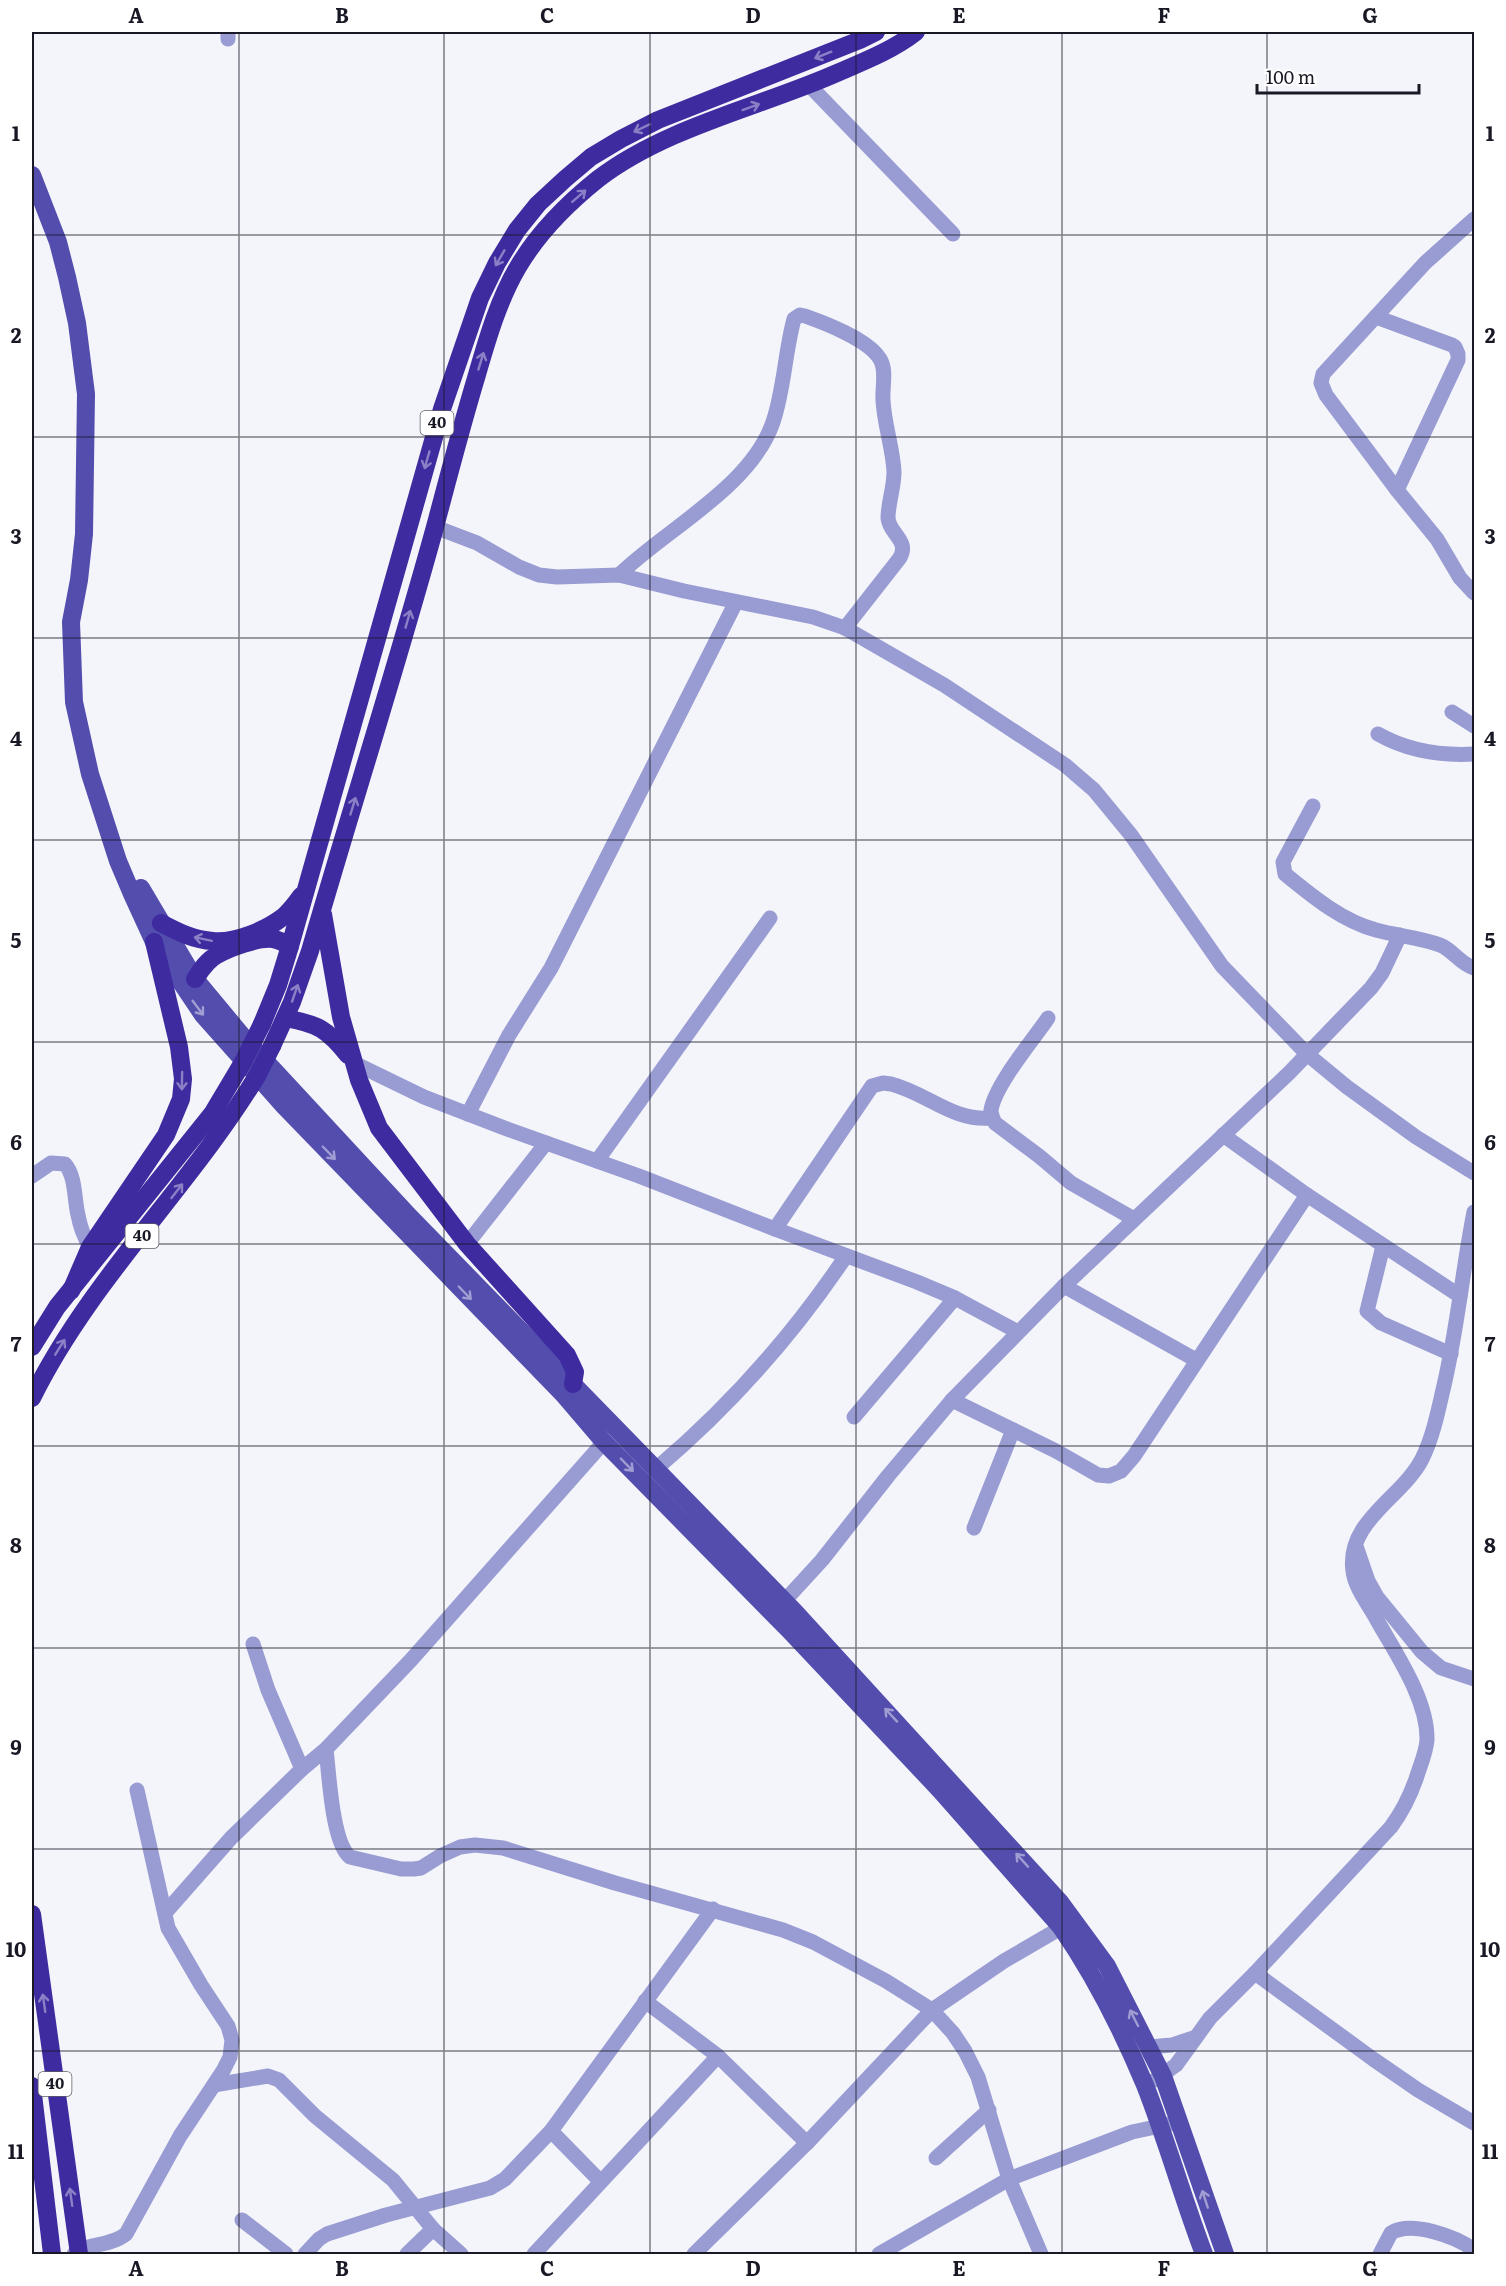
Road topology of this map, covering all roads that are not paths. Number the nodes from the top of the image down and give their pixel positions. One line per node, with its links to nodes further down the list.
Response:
1 (876, 32): 8 (highway, 40, one-way to 8)
2 (916, 32): 3 (highway, 40)
3 (809, 85): 6 (street); 9 (highway, 40, one-way to 3)
4 (32, 175): 20 (main road)
5 (1474, 219): 7 (street)
6 (953, 234)
7 (1376, 317): 10 (street); 10 (street)
8 (442, 409): 9 (highway); 22 (highway, 40, one-way to 22)
9 (465, 417): 11 (highway, 40)
10 (1397, 490): 13 (street)
11 (435, 527): 12 (street); 23 (highway, 40, one-way to 11)
12 (619, 575): 14 (street); 15 (street)
13 (1474, 593)
14 (736, 602): 15 (street); 35 (street)
15 (845, 628): 33 (street)
16 (1452, 712): 17 (street)
17 (1474, 726)
18 (1378, 734): 19 (street)
19 (1474, 754)
20 (95, 772): 25 (main road); 27 (main road)
21 (1313, 806): 26 (street)
22 (306, 890): 25 (highway, one-way to 25); 28 (highway, 40)
23 (322, 909): 31 (highway, 40, one-way to 23); 34 (highway)
24 (770, 918): 39 (street)
25 (161, 923): 30 (main road)
26 (1400, 935): 29 (street); 33 (street)
27 (154, 942): 48 (highway, one-way to 48); 58 (main road, one-way to 58)
28 (290, 946): 30 (highway); 51 (highway, 40, bridge)
29 (1474, 968)
30 (195, 979): 58 (main road)
31 (285, 1018): 34 (highway); 59 (highway, 40, one-way to 31, bridge)
32 (1048, 1018): 36 (street)
33 (1306, 1054): 37 (street); 40 (street)
34 (354, 1063): 35 (street); 46 (highway)
35 (468, 1114): 38 (street)
36 (992, 1118): 44 (street); 45 (street)
37 (1223, 1135): 42 (street); 44 (street)
38 (546, 1143): 39 (street); 46 (street)
39 (597, 1161): 45 (street)
40 (1474, 1173)
41 (32, 1176): 48 (street)
42 (1307, 1195): 47 (street); 57 (street)
43 (1474, 1212): 52 (street)
44 (1134, 1219): 50 (street)
45 (775, 1229): 49 (street)
46 (467, 1244): 58 (highway)
47 (1383, 1246): 52 (street); 56 (street)
48 (90, 1247): 51 (highway)
49 (846, 1256): 53 (street); 64 (street)
50 (1064, 1286): 54 (street); 57 (street)
51 (70, 1291): 55 (highway, 40)
52 (1460, 1296): 56 (street)
53 (955, 1298): 54 (street); 61 (street)
54 (1018, 1332): 60 (street)
55 (32, 1347)
56 (1451, 1354): 66 (street)
57 (1196, 1360): 62 (street)
58 (568, 1389): 63 (main road); 64 (main road)
59 (32, 1398)
60 (952, 1400): 62 (street); 67 (street)
61 (854, 1417)
62 (1013, 1430): 65 (street)
63 (604, 1442): 67 (main road, one-way to 67); 70 (street)
64 (657, 1468): 67 (main road)
65 (974, 1528)
66 (1356, 1546): 69 (street); 77 (street)
67 (778, 1608): 76 (main road)
68 (253, 1644): 71 (street)
69 (1474, 1679)
70 (326, 1749): 71 (street); 73 (street)
71 (302, 1769): 74 (street)
72 (137, 1790): 74 (street)
73 (713, 1909): 78 (street); 79 (street)
74 (165, 1913): 84 (street)
75 (32, 1914): 100 (highway, 40, one-way to 75)
76 (1067, 1923): 79 (street); 81 (main road, one-way to 76); 86 (main road)
77 (1255, 1974): 80 (street); 89 (street)
78 (645, 2001): 82 (street); 91 (street)
79 (932, 2010): 87 (street); 92 (street)
80 (1196, 2037): 81 (street); 83 (street)
81 (1149, 2047): 83 (main road)
82 (718, 2056): 92 (street); 95 (street)
83 (1163, 2076): 86 (street); 88 (main road)
84 (214, 2085): 96 (street); 100 (street)
85 (32, 2086): 101 (highway, 40)
86 (1145, 2086): 90 (main road)
87 (989, 2110): 93 (street); 94 (street)
88 (1180, 2121): 90 (street); 111 (main road, one-way to 88)
89 (1474, 2123)
90 (1160, 2127): 94 (street); 110 (main road)
91 (551, 2131): 95 (street); 96 (street)
92 (807, 2143): 107 (street)
93 (936, 2158)
94 (1009, 2179): 108 (street); 109 (street)
95 (600, 2181): 106 (street)
96 (416, 2208): 98 (street); 103 (street)
97 (242, 2220): 102 (street)
98 (433, 2229): 104 (street); 105 (street)
99 (1474, 2250): 112 (street)
100 (77, 2253)
101 (52, 2254)
102 (286, 2254)
103 (305, 2254)
104 (407, 2254)
105 (461, 2254)
106 (534, 2254)
107 (694, 2254)
108 (879, 2254)
109 (1041, 2254)
110 (1204, 2254)
111 (1225, 2254)
112 (1380, 2254)

